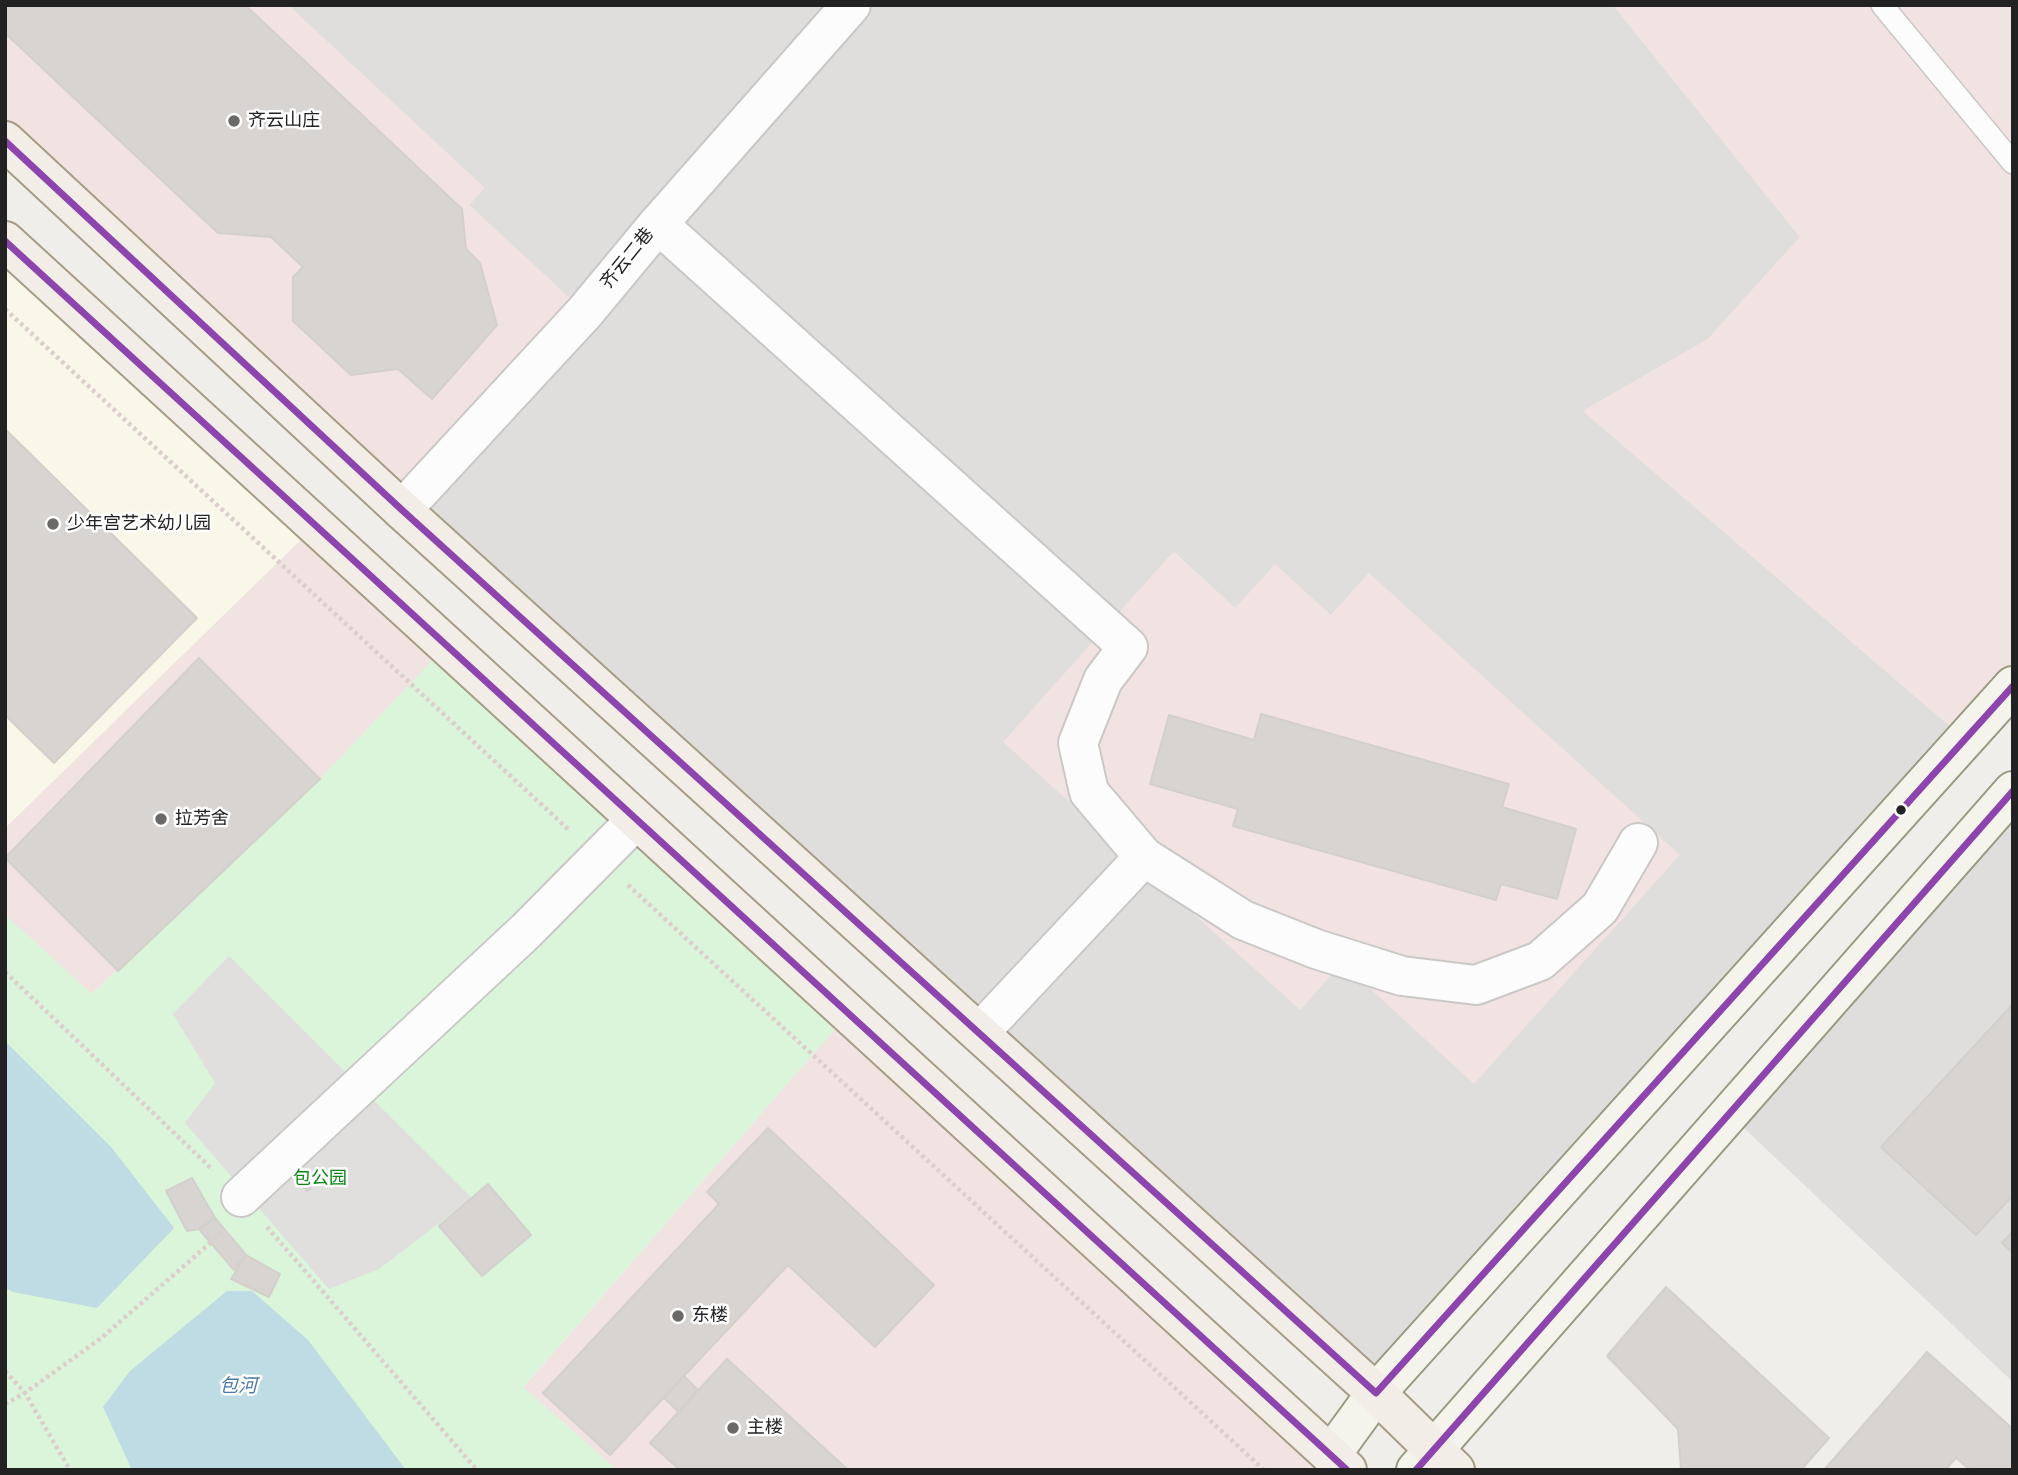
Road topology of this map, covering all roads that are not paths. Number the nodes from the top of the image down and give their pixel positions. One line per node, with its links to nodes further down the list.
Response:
1 (851, 5): 5 (street, 齐云二巷)
2 (1882, 5): 4 (lane)
3 (5, 141): 7 (main road)
4 (2013, 163)
5 (658, 224): 7 (street, 齐云二巷); 12 (street)
6 (5, 241): 10 (main road)
7 (402, 510): 13 (main road)
8 (2013, 686): 15 (main road)
9 (2013, 791): 17 (main road)
10 (636, 820): 14 (street); 16 (main road)
11 (1638, 843): 12 (street)
12 (1144, 857): 13 (street)
13 (979, 1033): 15 (main road)
14 (241, 1197)
15 (1376, 1393): 16 (main road); 17 (main road)
16 (1339, 1462)
17 (1435, 1463)

